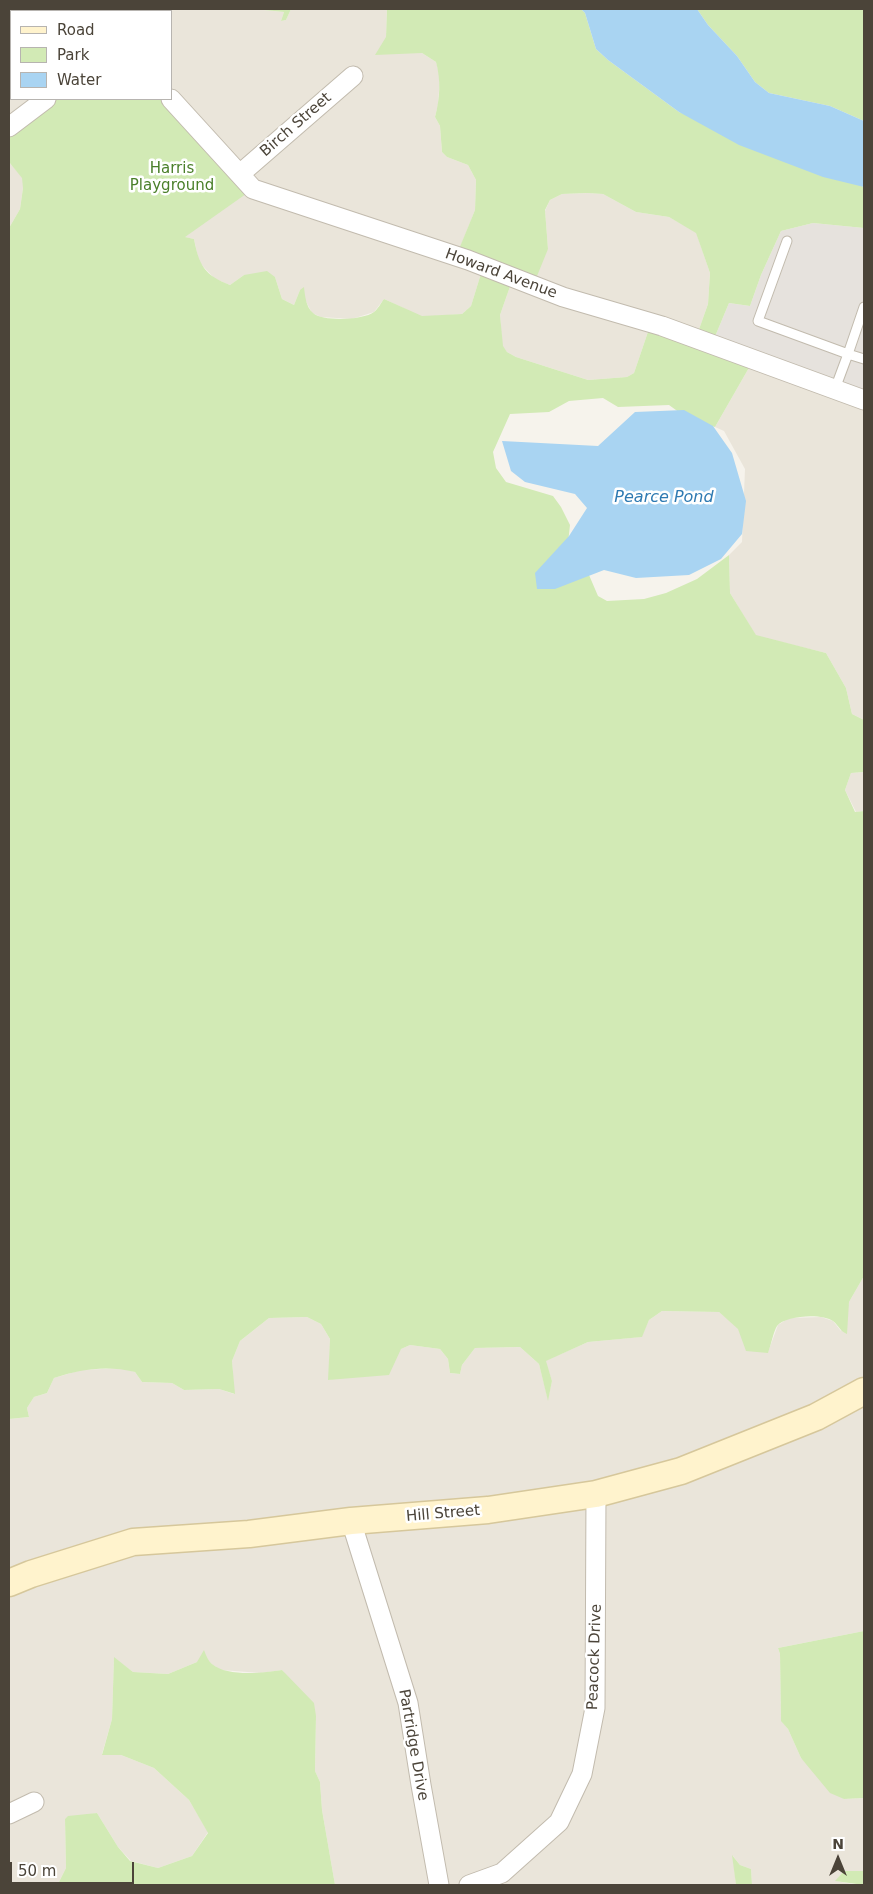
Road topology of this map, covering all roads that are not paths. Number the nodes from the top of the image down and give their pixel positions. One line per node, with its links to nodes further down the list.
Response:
1 (353, 76): 5 (street, Birch Street)
2 (45, 100): 4 (street)
3 (171, 100): 5 (street, Howard Avenue)
4 (9, 126)
5 (240, 174): 10 (street, Howard Avenue)
6 (787, 241): 8 (lane)
7 (864, 307): 8 (lane)
8 (848, 354): 9 (lane); 10 (lane)
9 (864, 359)
10 (835, 389): 11 (street, Howard Avenue)
11 (864, 400)
12 (864, 1391): 13 (street, Hill Street)
13 (596, 1494): 14 (street, Hill Street); 19 (street, Peacock Drive)
14 (352, 1522): 15 (street, Hill Street); 18 (street, Partridge Drive)
15 (9, 1583)
16 (34, 1802): 17 (street)
17 (9, 1814)
18 (439, 1885)
19 (469, 1885)

